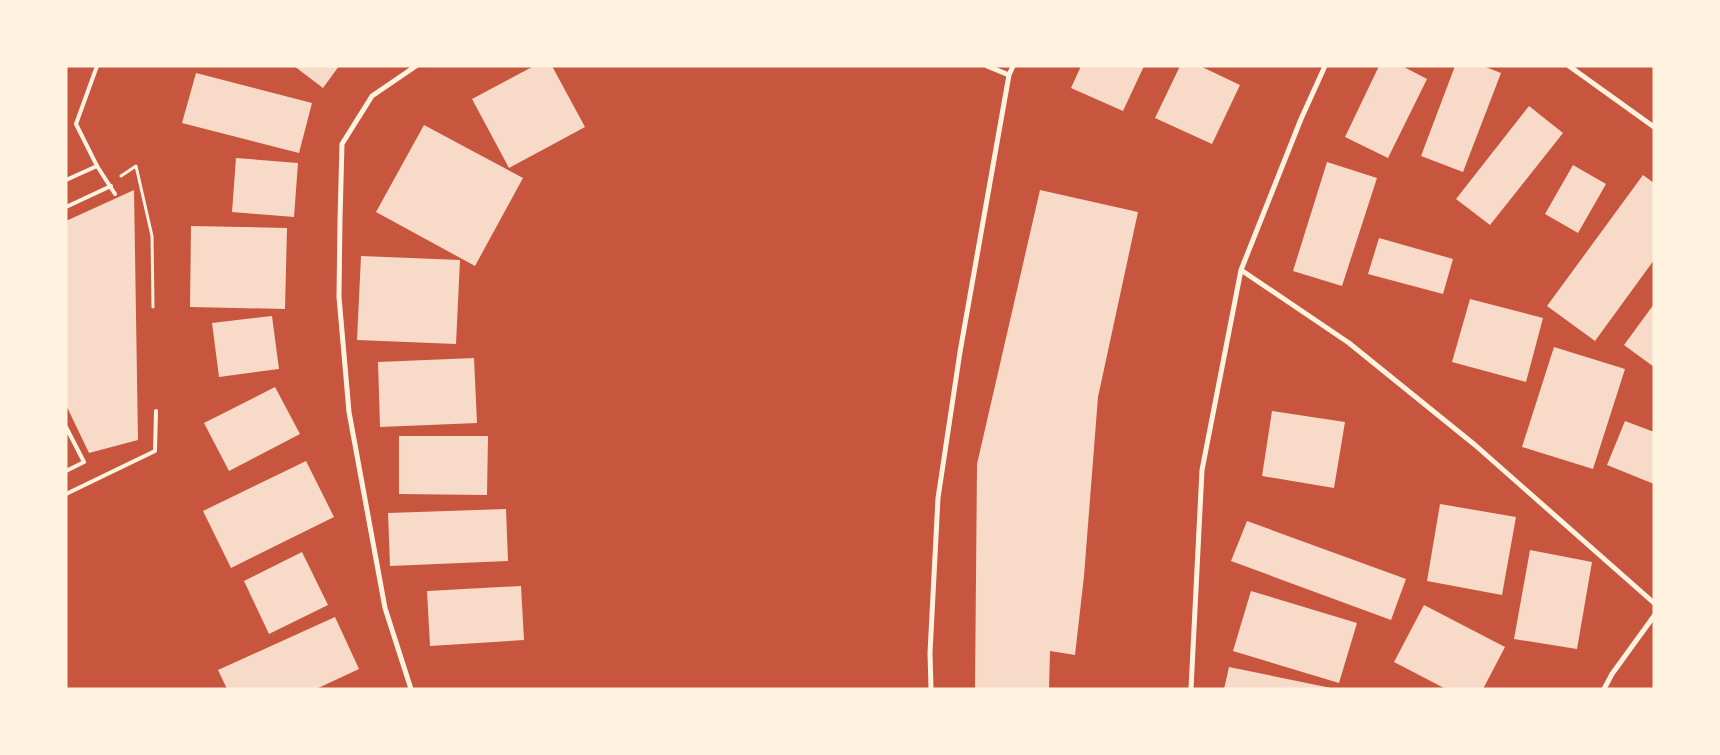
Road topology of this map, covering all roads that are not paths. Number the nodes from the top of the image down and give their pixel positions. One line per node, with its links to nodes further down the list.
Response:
1 (96, 66): 9 (lane)
2 (416, 66): 21 (street)
3 (987, 66): 7 (street)
4 (1013, 66): 7 (street)
5 (1325, 66): 14 (street)
6 (1569, 66): 8 (street)
7 (1009, 75): 22 (street)
8 (1654, 127)
9 (97, 166): 10 (lane); 11 (lane)
10 (66, 180)
11 (110, 186): 12 (lane); 13 (lane)
12 (115, 194)
13 (66, 207)
14 (1241, 270): 19 (street); 23 (street)
15 (156, 412): 18 (lane)
16 (66, 427): 17 (lane)
17 (66, 471)
18 (66, 494)
19 (1654, 603)
20 (1654, 616): 24 (street)
21 (411, 689)
22 (931, 689)
23 (1191, 689)
24 (1604, 689)

